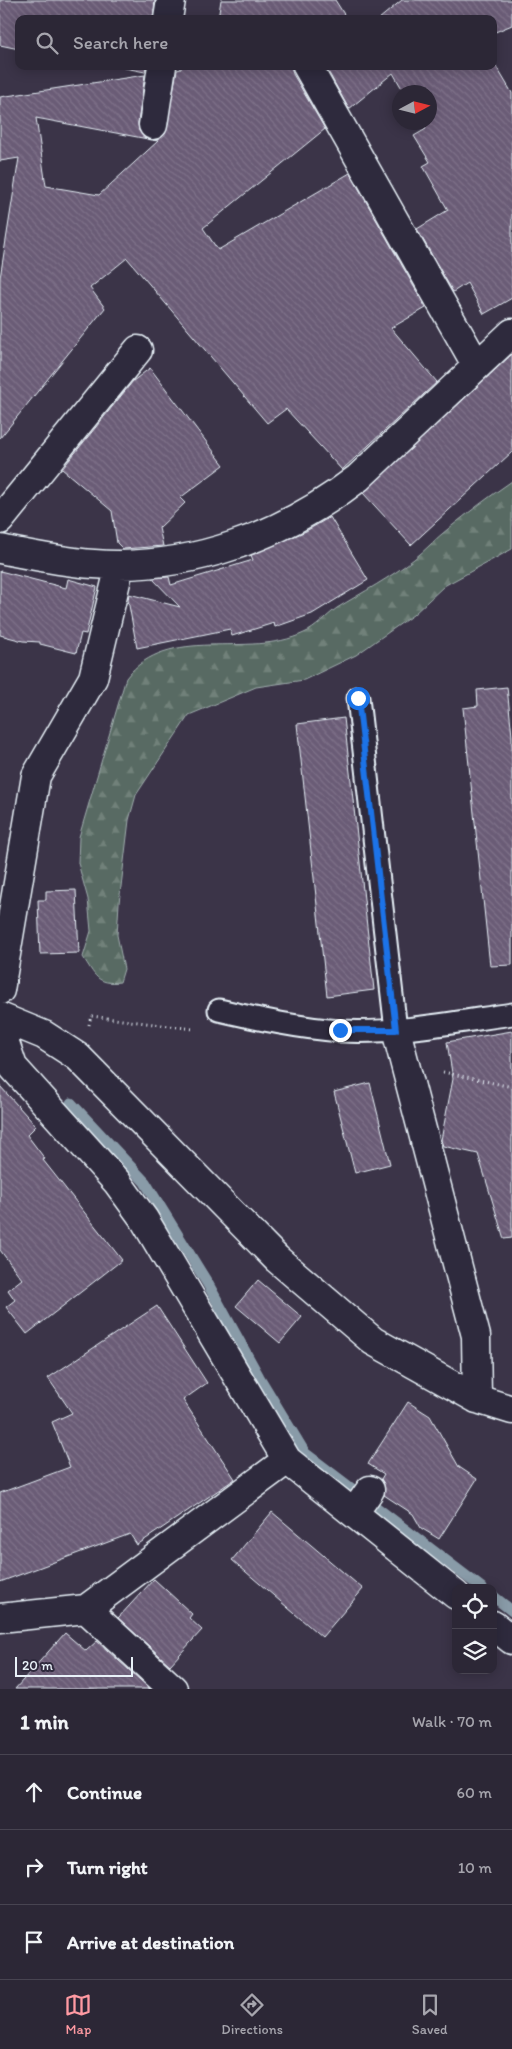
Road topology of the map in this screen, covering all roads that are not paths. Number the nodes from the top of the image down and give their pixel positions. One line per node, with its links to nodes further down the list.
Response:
1 (171, 0): 2 (street)
2 (169, 15)
3 (161, 70): 5 (street)
4 (309, 70): 8 (street)
5 (153, 125)
6 (512, 333): 8 (street)
7 (138, 350): 9 (street)
8 (477, 366): 11 (street)
9 (0, 520)
10 (0, 549): 11 (street)
11 (120, 565): 13 (street)
12 (358, 698): 18 (lane)
13 (0, 990)
14 (219, 1010): 18 (lane)
15 (512, 1014): 18 (lane)
16 (0, 1017): 19 (street)
17 (0, 1028): 21 (street)
18 (396, 1030): 19 (street)
19 (477, 1399): 20 (street)
20 (512, 1410)
21 (287, 1460): 22 (street); 23 (street)
22 (452, 1591)
23 (86, 1609): 24 (street); 27 (street)
24 (0, 1618)
25 (497, 1628): 26 (street)
26 (512, 1640)
27 (173, 1689)

